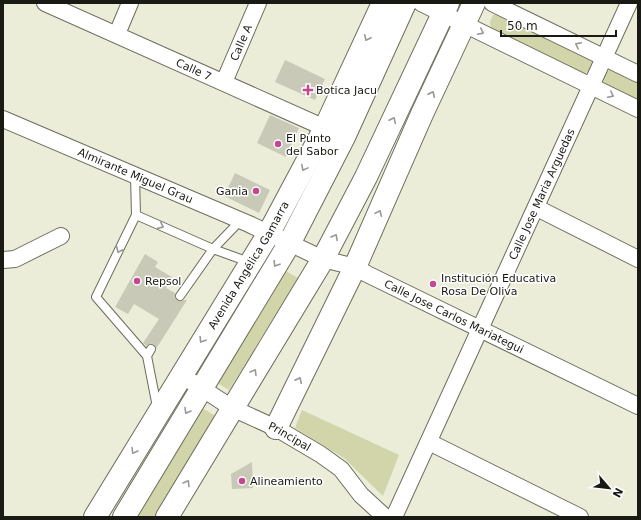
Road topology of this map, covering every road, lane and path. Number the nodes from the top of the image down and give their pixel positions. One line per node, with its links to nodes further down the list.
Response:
1 (45, 3): 12 (street, Calle 7)
2 (130, 3): 12 (street)
3 (258, 3): 15 (street, Calle A)
4 (383, 3): 19 (main road, Avenida Angélica Gamarra, one-way to 19)
5 (405, 3): 19 (main road, Avenida Angélica Gamarra)
6 (421, 3): 10 (street)
7 (474, 3): 11 (main road)
8 (492, 3): 13 (street, one-way to 8)
9 (629, 3): 13 (street, Calle Jose Maria Arguedas)
10 (446, 8): 11 (street); 28 (main road, one-way to 10)
11 (464, 24): 16 (street, one-way to 16); 32 (main road, one-way to 11)
12 (117, 34): 15 (street, Calle 7)
13 (605, 58): 14 (street); 16 (street, Calle Jose Maria Arguedas)
14 (638, 74)
15 (224, 82): 19 (street, Calle 7)
16 (592, 86): 17 (street, one-way to 17); 21 (street, Calle Jose Maria Arguedas)
17 (638, 109)
18 (3, 119): 20 (street, Almirante Miguel Grau)
19 (334, 132): 24 (main road, Avenida Angélica Gamarra, one-way to 24); 26 (main road, Avenida Angélica Gamarra)
20 (135, 176): 22 (lane); 23 (street, Almirante Miguel Grau)
21 (537, 208): 29 (street); 34 (street, Calle Jose Maria Arguedas)
22 (136, 215): 27 (lane, one-way to 27); 36 (lane, one-way to 36)
23 (240, 220): 24 (street, Almirante Miguel Grau); 27 (lane)
24 (268, 233): 26 (street, Calle Jose Carlos Mariategui); 31 (main road, Avenida Angélica Gamarra)
25 (62, 236): 30 (street)
26 (289, 244): 28 (street, Calle Jose Carlos Mariategui); 38 (main road, Avenida Angélica Gamarra, one-way to 38)
27 (213, 250): 31 (lane); 33 (lane)
28 (323, 259): 32 (street, Calle Jose Carlos Mariategui); 40 (main road, one-way to 28)
29 (638, 259)
30 (3, 260)
31 (250, 262): 37 (main road, Avenida Angélica Gamarra, one-way to 37)
32 (355, 266): 34 (street, Calle Jose Carlos Mariategui); 42 (main road, one-way to 32)
33 (180, 296)
34 (482, 328): 39 (street, Calle Jose Carlos Mariategui); 43 (street, Calle Jose Maria Arguedas)
35 (151, 348): 36 (lane)
36 (147, 356): 41 (lane)
37 (180, 375): 38 (street, Principal); 41 (main road, Avenida Angélica Gamarra)
38 (200, 388): 40 (street, Principal); 45 (main road, Avenida Angélica Gamarra, one-way to 45)
39 (638, 406)
40 (232, 408): 42 (street, Principal); 46 (main road, one-way to 40)
41 (158, 412): 44 (main road, Avenida Angélica Gamarra, one-way to 44)
42 (276, 428): 47 (street, Principal)
43 (429, 442): 48 (street, Calle Jose Maria Arguedas); 49 (street)
44 (95, 517)
45 (124, 517)
46 (167, 517)
47 (385, 517)
48 (394, 517)
49 (580, 517)

